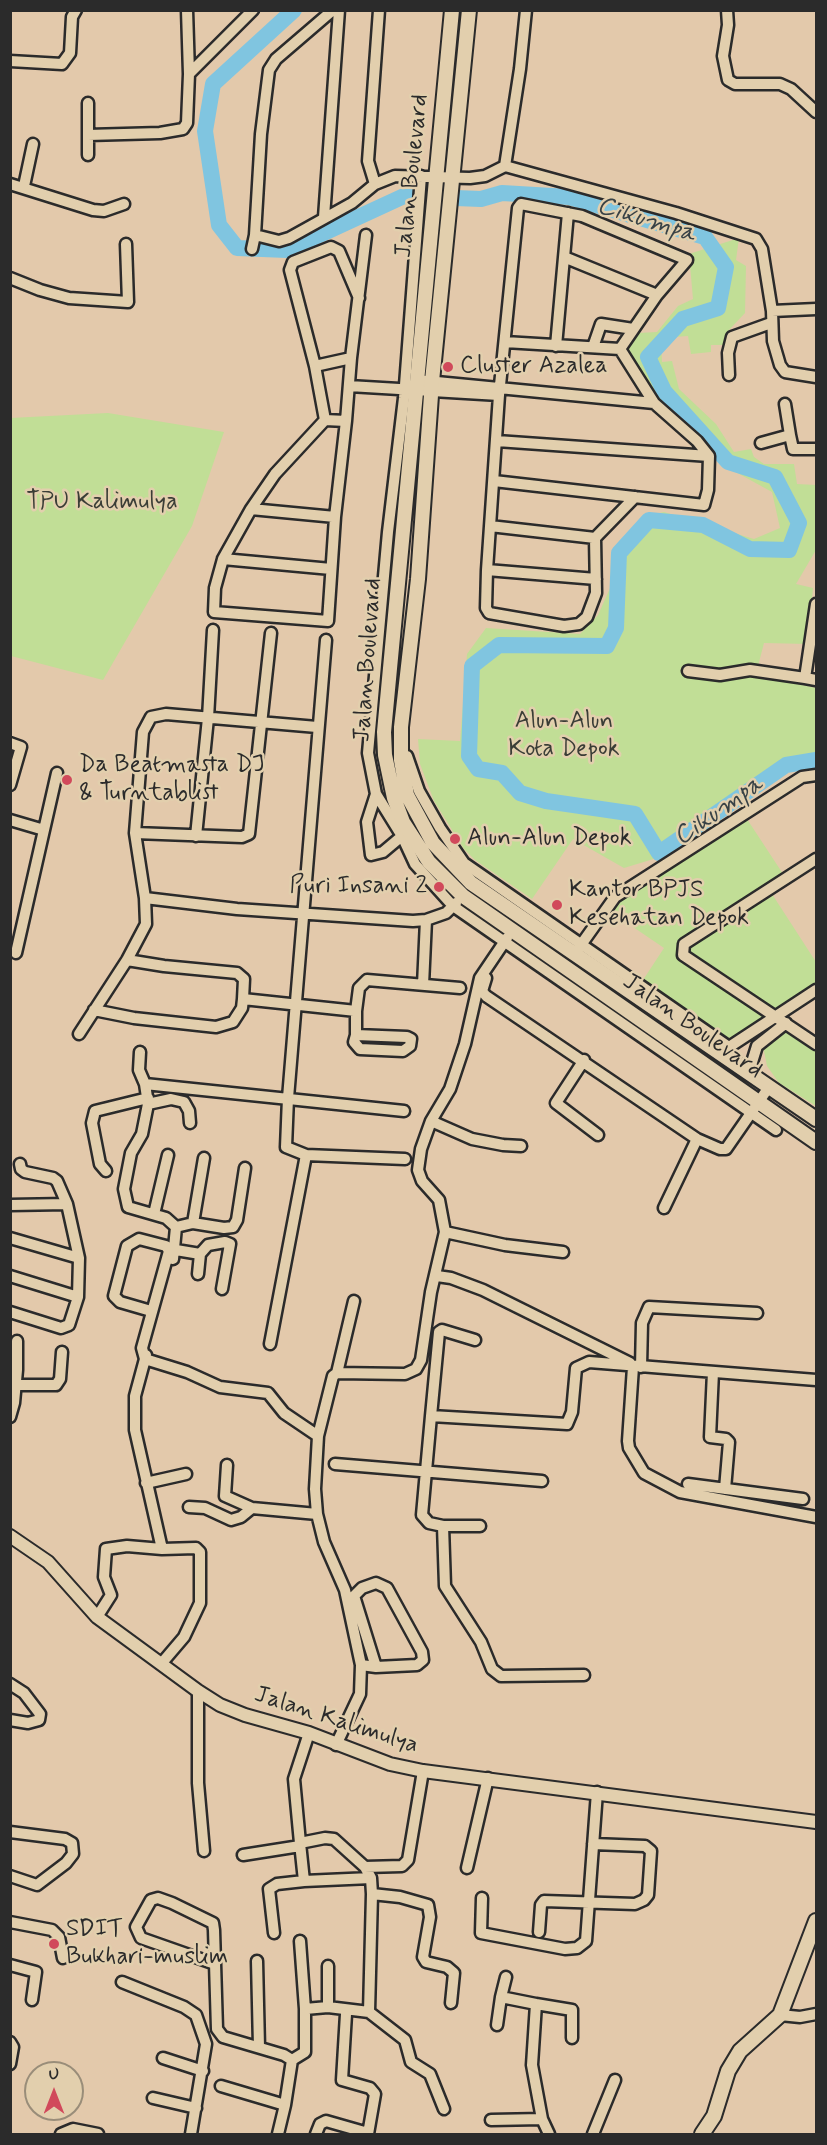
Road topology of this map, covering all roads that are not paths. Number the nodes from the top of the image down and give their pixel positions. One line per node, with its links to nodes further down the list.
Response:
1 (76, 10): 11 (street)
2 (186, 10): 12 (street)
3 (253, 10): 12 (street)
4 (333, 10): 26 (street)
5 (339, 10): 26 (street)
6 (379, 10): 22 (street)
7 (452, 10): 19 (main road, Jalan Boulevard)
8 (469, 10): 20 (main road, Jalan Boulevard)
9 (526, 10): 18 (street)
10 (727, 10): 14 (street)
11 (10, 61)
12 (189, 74): 15 (street)
13 (88, 103): 15 (street)
14 (816, 112)
15 (88, 135): 17 (street)
16 (33, 144): 23 (street)
17 (88, 155)
18 (504, 166): 20 (street); 34 (street)
19 (428, 177): 20 (street); 22 (street); 47 (main road, Jalan Boulevard)
20 (451, 178): 45 (main road, Jalan Boulevard)
21 (10, 184): 23 (street)
22 (375, 184): 26 (street)
23 (24, 186): 24 (street)
24 (124, 204)
25 (568, 213): 29 (street); 31 (street); 37 (street)
26 (324, 217)
27 (366, 235): 32 (street)
28 (126, 244): 30 (street)
29 (564, 257): 31 (street); 38 (street)
30 (10, 278)
31 (657, 295): 36 (street)
32 (360, 299): 41 (street); 42 (street)
33 (816, 309): 34 (street)
34 (772, 311): 35 (street)
35 (771, 323): 43 (street); 44 (street)
36 (633, 329): 39 (street); 40 (street)
37 (505, 342): 38 (street); 48 (street)
38 (556, 346): 39 (street)
39 (593, 347): 40 (street)
40 (620, 349): 49 (street)
41 (351, 358): 42 (street); 46 (street)
42 (315, 366): 51 (street)
43 (729, 375)
44 (816, 377)
45 (431, 385): 47 (street); 48 (street); 90 (main road, Jalan Boulevard)
46 (349, 386): 47 (street); 52 (street)
47 (412, 386): 83 (street); 92 (main road, Jalan Boulevard)
48 (499, 392): 49 (street); 54 (street)
49 (654, 403): 57 (street)
50 (785, 404): 53 (street)
51 (325, 420): 52 (street); 60 (street)
52 (346, 421): 61 (street)
53 (789, 435): 55 (street); 56 (street)
54 (497, 441): 57 (street); 58 (street)
55 (761, 443)
56 (816, 449)
57 (709, 456): 59 (street)
58 (494, 481): 59 (street); 62 (street)
59 (634, 496): 63 (street)
60 (251, 509): 61 (street); 64 (street)
61 (335, 517): 65 (street)
62 (490, 526): 63 (street); 66 (street)
63 (596, 538): 67 (street)
64 (223, 559): 65 (street); 65 (street)
65 (331, 569)
66 (487, 570): 67 (street); 67 (street)
67 (596, 579)
68 (816, 604): 73 (street)
69 (213, 630): 75 (street)
70 (271, 633): 76 (street)
71 (326, 640): 77 (street)
72 (688, 671): 73 (street)
73 (805, 678): 74 (street)
74 (816, 680)
75 (208, 718): 76 (street); 86 (street); 87 (street)
76 (262, 723): 77 (street); 87 (street)
77 (317, 726): 93 (street)
78 (16, 745): 82 (street)
79 (407, 756): 96 (street)
80 (57, 773): 85 (street)
81 (816, 775): 96 (street)
82 (10, 785)
83 (376, 794): 88 (street); 88 (street)
84 (10, 820): 85 (street)
85 (44, 830): 97 (street)
86 (135, 833): 87 (street); 91 (street)
87 (196, 836)
88 (402, 836): 92 (street)
89 (816, 859): 106 (street)
90 (471, 883): 92 (street); 96 (main road, Jalan Boulevard)
91 (145, 898): 93 (street); 98 (street)
92 (458, 901): 94 (street); 95 (main road, Jalan Boulevard)
93 (304, 913): 94 (street); 103 (street)
94 (426, 920): 99 (street)
95 (509, 939): 113 (street); 119 (main road, Jalan Boulevard); 122 (street)
96 (577, 949): 111 (main road, Jalan Boulevard)
97 (16, 953)
98 (127, 960): 102 (street); 104 (street)
99 (423, 985): 100 (street); 105 (street)
100 (460, 988)
101 (816, 990): 106 (street)
102 (243, 999): 103 (street); 104 (street)
103 (296, 1004): 105 (street); 117 (street)
104 (94, 1010): 108 (street)
105 (356, 1011): 109 (street)
106 (777, 1015): 107 (street); 111 (street)
107 (786, 1023): 110 (street); 114 (street)
108 (79, 1034)
109 (356, 1035)
110 (816, 1044)
111 (725, 1050): 114 (main road, Jalan Boulevard)
112 (140, 1052): 115 (street)
113 (584, 1060): 125 (street); 126 (street)
114 (749, 1072): 116 (main road, Jalan Boulevard)
115 (145, 1084): 117 (street); 118 (street)
116 (769, 1087): 119 (street); 121 (main road, Jalan Boulevard)
117 (288, 1098): 120 (street); 130 (street)
118 (148, 1101): 123 (street); 135 (street); 139 (street)
119 (756, 1106): 124 (street); 126 (street); 127 (main road, Jalan Boulevard)
120 (404, 1111)
121 (816, 1119)
122 (431, 1121): 128 (street); 142 (street)
123 (190, 1123)
124 (776, 1130)
125 (598, 1135)
126 (697, 1139): 138 (street)
127 (816, 1142)
128 (521, 1146)
129 (168, 1155): 139 (street)
130 (306, 1155): 132 (street); 159 (street)
131 (204, 1158): 140 (street)
132 (405, 1159)
133 (20, 1164): 136 (street)
134 (244, 1168): 140 (street)
135 (106, 1171)
136 (67, 1203): 137 (street); 147 (street)
137 (10, 1204)
138 (664, 1208)
139 (154, 1214): 141 (street)
140 (193, 1223): 141 (street)
141 (176, 1227): 144 (street)
142 (445, 1232): 145 (street); 150 (street)
143 (10, 1238): 147 (street)
144 (176, 1250): 146 (street); 161 (street)
145 (563, 1252)
146 (200, 1254): 148 (street); 151 (street)
147 (79, 1258): 152 (street)
148 (198, 1274)
149 (10, 1276): 152 (street)
150 (437, 1276): 162 (street); 165 (street)
151 (222, 1289)
152 (78, 1297): 155 (street)
153 (354, 1301): 165 (street)
154 (151, 1311): 154 (street); 161 (street)
155 (10, 1312)
156 (757, 1313): 162 (street)
157 (475, 1340): 169 (street)
158 (17, 1341): 163 (street)
159 (270, 1344)
160 (62, 1352): 167 (street)
161 (145, 1359): 171 (street); 177 (street)
162 (637, 1367): 164 (street); 169 (street); 184 (street)
163 (14, 1370): 167 (street)
164 (713, 1372): 166 (street); 179 (street)
165 (337, 1373): 171 (street)
166 (816, 1380)
167 (16, 1385): 168 (street)
168 (12, 1403): 170 (street)
169 (431, 1416): 174 (street)
170 (10, 1418)
171 (318, 1436): 183 (street)
172 (335, 1464): 174 (street)
173 (227, 1465): 182 (street)
174 (425, 1471): 176 (street); 185 (street)
175 (186, 1474): 177 (street)
176 (542, 1480)
177 (146, 1483): 188 (street)
178 (688, 1484): 179 (street)
179 (725, 1489): 180 (street)
180 (803, 1499)
181 (189, 1507): 182 (street)
182 (252, 1508): 183 (street)
183 (317, 1514): 191 (street)
184 (816, 1517)
185 (442, 1526): 186 (street); 193 (street)
186 (480, 1526)
187 (16, 1539): 189 (street, Jalan Kalimulya)
188 (162, 1549): 189 (street); 190 (street)
189 (98, 1617): 190 (street, Jalan Kalimulya)
190 (161, 1664): 195 (street, Jalan Kalimulya)
191 (361, 1665): 192 (street); 198 (street)
192 (376, 1667): 192 (street)
193 (584, 1676)
194 (10, 1684): 196 (street)
195 (198, 1690): 197 (street, Jalan Kalimulya); 206 (street)
196 (10, 1720)
197 (309, 1733): 198 (street, Jalan Kalimulya); 204 (street)
198 (336, 1745): 199 (street, Jalan Kalimulya)
199 (423, 1771): 200 (street, Jalan Kalimulya); 208 (street)
200 (488, 1778): 201 (street, Jalan Kalimulya); 209 (street)
201 (597, 1792): 202 (street, Jalan Kalimulya); 205 (street)
202 (816, 1822)
203 (10, 1832): 210 (street)
204 (300, 1844): 207 (street); 208 (street); 212 (street)
205 (593, 1844): 215 (street); 215 (street)
206 (204, 1851)
207 (243, 1855)
208 (366, 1867): 211 (street)
209 (467, 1868)
210 (10, 1876)
211 (371, 1878): 212 (street); 213 (street)
212 (304, 1881): 219 (street)
213 (372, 1894): 230 (street); 234 (street)
214 (482, 1898): 215 (street)
215 (588, 1902): 218 (street)
216 (10, 1922): 221 (street)
217 (815, 1928): 237 (main road)
218 (539, 1932)
219 (274, 1933)
220 (300, 1941): 233 (street)
221 (63, 1958)
222 (257, 1961): 241 (street)
223 (214, 1964): 223 (street); 241 (street)
224 (10, 1965): 229 (street)
225 (328, 1966): 232 (street)
226 (506, 1977): 228 (street)
227 (122, 1982): 245 (street)
228 (501, 1997): 231 (street); 238 (street)
229 (32, 2000)
230 (451, 2003)
231 (536, 2004): 239 (street); 252 (street)
232 (328, 2007): 233 (street); 234 (street)
233 (305, 2009): 243 (street)
234 (369, 2012): 251 (street)
235 (346, 2014): 259 (street)
236 (816, 2014): 237 (street)
237 (780, 2015): 262 (main road)
238 (497, 2025)
239 (572, 2038)
240 (10, 2042): 244 (street)
241 (259, 2047): 243 (street)
242 (163, 2058): 245 (street)
243 (292, 2060): 249 (street)
244 (10, 2064)
245 (203, 2071): 250 (street)
246 (615, 2080): 261 (street)
247 (221, 2086): 249 (street)
248 (153, 2098): 250 (street)
249 (285, 2105): 257 (street)
250 (196, 2108): 256 (street)
251 (444, 2109)
252 (542, 2119): 253 (street); 260 (street)
253 (491, 2120)
254 (61, 2134): 255 (street)
255 (98, 2134)
256 (191, 2134)
257 (278, 2134)
258 (316, 2134): 259 (street)
259 (368, 2134)
260 (549, 2134)
261 (593, 2134)
262 (702, 2134)

